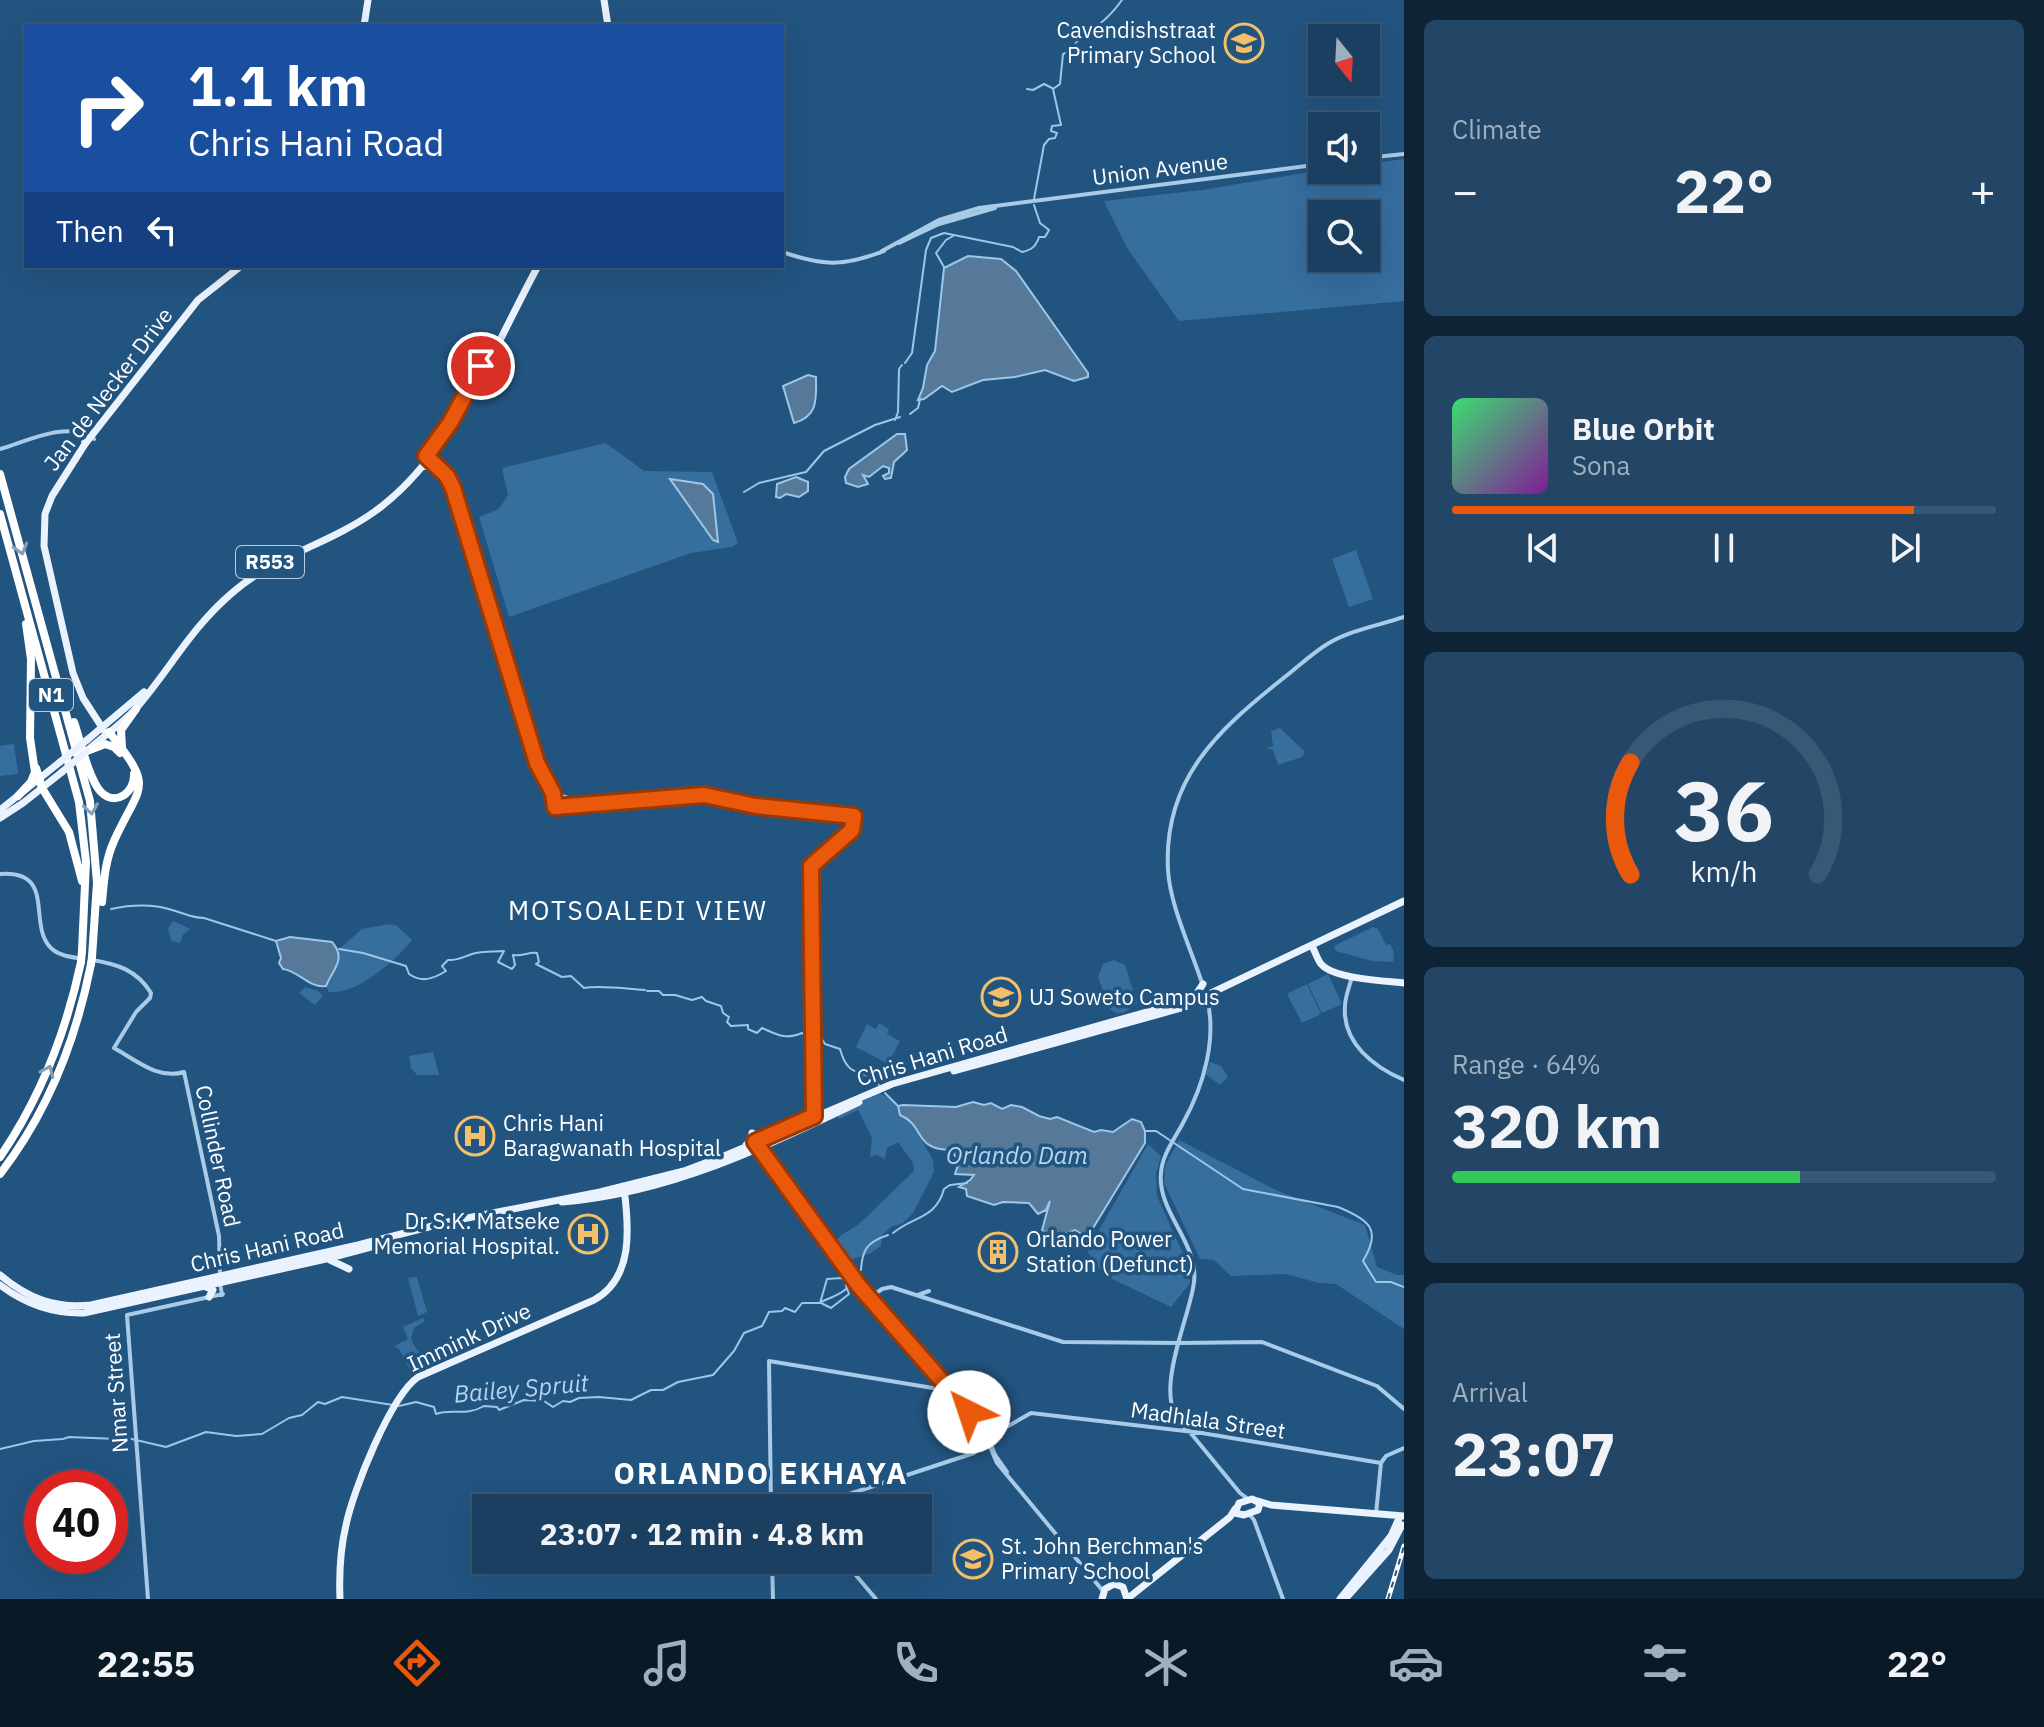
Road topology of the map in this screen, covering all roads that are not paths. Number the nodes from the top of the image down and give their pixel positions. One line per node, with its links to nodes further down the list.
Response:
1 (368, 0): 3 (main road)
2 (606, 0): 4 (main road)
3 (364, 24)
4 (610, 24)
5 (1404, 154): 6 (street)
6 (1380, 157)
7 (1308, 166): 8 (street, Union Avenue)
8 (784, 253)
9 (238, 268): 14 (main road, Jan de Necker Drive)
10 (245, 268): 14 (main road, Jan de Necker Drive)
11 (535, 268): 15 (main road, R553)
12 (535, 268): 18 (main road, R553)
13 (78, 430): 14 (street); 16 (main road); 17 (street)
14 (93, 438): 16 (main road, Jan de Necker Drive); 22 (main road, Jan de Necker Drive)
15 (442, 443): 18 (main road, R553); 19 (main road)
16 (85, 444): 22 (main road, Jan de Necker Drive)
17 (0, 449)
18 (426, 461): 19 (main road); 26 (main road, R553); 27 (main road, R553)
19 (438, 467): 32 (street)
20 (0, 474): 25 (highway, N1, one-way to 25)
21 (0, 514): 23 (highway, N1)
22 (47, 515): 27 (main road, Jan de Necker Drive)
23 (4, 530): 29 (highway); 39 (highway, N1)
24 (1404, 617): 44 (street)
25 (58, 679): 30 (highway); 41 (highway, N1, one-way to 41)
26 (136, 709): 27 (main road, R553); 30 (highway)
27 (104, 729): 28 (main road, R553); 30 (highway); 31 (main road, R553, bridge)
28 (87, 751): 30 (highway); 31 (main road, R553, bridge)
29 (32, 753): 31 (highway); 33 (highway)
30 (124, 755): 41 (highway)
31 (40, 784): 33 (main road, R553); 36 (main road, R553); 39 (highway)
32 (551, 790): 34 (street); 34 (street)
33 (18, 796): 35 (main road, R553)
34 (589, 805): 49 (street)
35 (0, 810)
36 (0, 818)
37 (0, 874): 64 (street, Collinder Road)
38 (1401, 899): 40 (main road, Chris Hani Road); 40 (main road, Chris Hani Road)
39 (85, 921): 52 (highway, N1, one-way to 39, bridge)
40 (1313, 948): 42 (main road); 45 (main road, Chris Hani Road)
41 (92, 958): 51 (highway, N1)
42 (1352, 976): 43 (main road); 48 (street)
43 (1404, 983)
44 (1203, 984): 45 (street); 46 (main road)
45 (1207, 997): 46 (main road, Chris Hani Road); 47 (main road, Chris Hani Road); 71 (street)
46 (1192, 1000): 47 (main road, Chris Hani Road)
47 (967, 1065): 49 (main road, Chris Hani Road)
48 (1404, 1080)
49 (815, 1120): 50 (main road, Chris Hani Road)
50 (757, 1145): 55 (main road, Chris Hani Road); 56 (main road, Chris Hani Road); 70 (street)
51 (15, 1153): 53 (highway, N1); 54 (highway)
52 (0, 1157)
53 (0, 1174)
54 (0, 1181)
55 (623, 1190): 56 (main road, Chris Hani Road); 57 (main road, Chris Hani Road); 58 (main road, Immink Drive); 59 (main road, Chris Hani Road)
56 (635, 1191): 58 (main road)
57 (612, 1196): 58 (main road); 60 (main road, Chris Hani Road)
58 (624, 1203): 75 (main road, Immink Drive); 75 (main road, Immink Drive)
59 (421, 1228): 60 (main road); 64 (main road, Chris Hani Road)
60 (438, 1228): 61 (main road, Chris Hani Road)
61 (326, 1259): 62 (main road); 64 (main road, Chris Hani Road)
62 (349, 1269)
63 (0, 1275): 65 (main road, Chris Hani Road)
64 (223, 1280): 65 (main road, Chris Hani Road); 65 (main road); 69 (street, Nmar Street)
65 (205, 1283): 66 (main road, Chris Hani Road); 69 (main road)
66 (0, 1285)
67 (929, 1291): 68 (street)
68 (916, 1295): 70 (street); 71 (street)
69 (209, 1297): 96 (street, Nmar Street)
70 (871, 1298): 72 (street); 77 (street)
71 (1180, 1343): 76 (street); 79 (street)
72 (941, 1379): 73 (street); 74 (street)
73 (936, 1388): 74 (street); 86 (street)
74 (951, 1391): 80 (street)
75 (391, 1409): 97 (main road, Immink Drive)
76 (1404, 1409)
77 (986, 1427): 78 (street); 80 (street)
78 (1003, 1429): 79 (street, Madhlala Street); 80 (street)
79 (1189, 1431): 84 (street, Madhlala Street); 88 (street)
80 (989, 1441): 82 (street); 83 (street); 85 (street)
81 (1404, 1448): 84 (street)
82 (974, 1453): 83 (street); 87 (street)
83 (991, 1453): 85 (street)
84 (1381, 1463): 90 (street)
85 (1018, 1487): 94 (street)
86 (771, 1494)
87 (849, 1494)
88 (1238, 1506): 89 (main road); 89 (main road); 95 (main road)
89 (1255, 1511): 90 (main road); 100 (street)
90 (1384, 1515): 91 (main road)
91 (1402, 1521): 101 (main road)
92 (772, 1574): 98 (street)
93 (855, 1574): 99 (street)
94 (1102, 1593): 95 (main road)
95 (1130, 1594)
96 (148, 1599)
97 (338, 1599)
98 (773, 1599)
99 (876, 1599)
100 (1283, 1599)
101 (1343, 1599)

